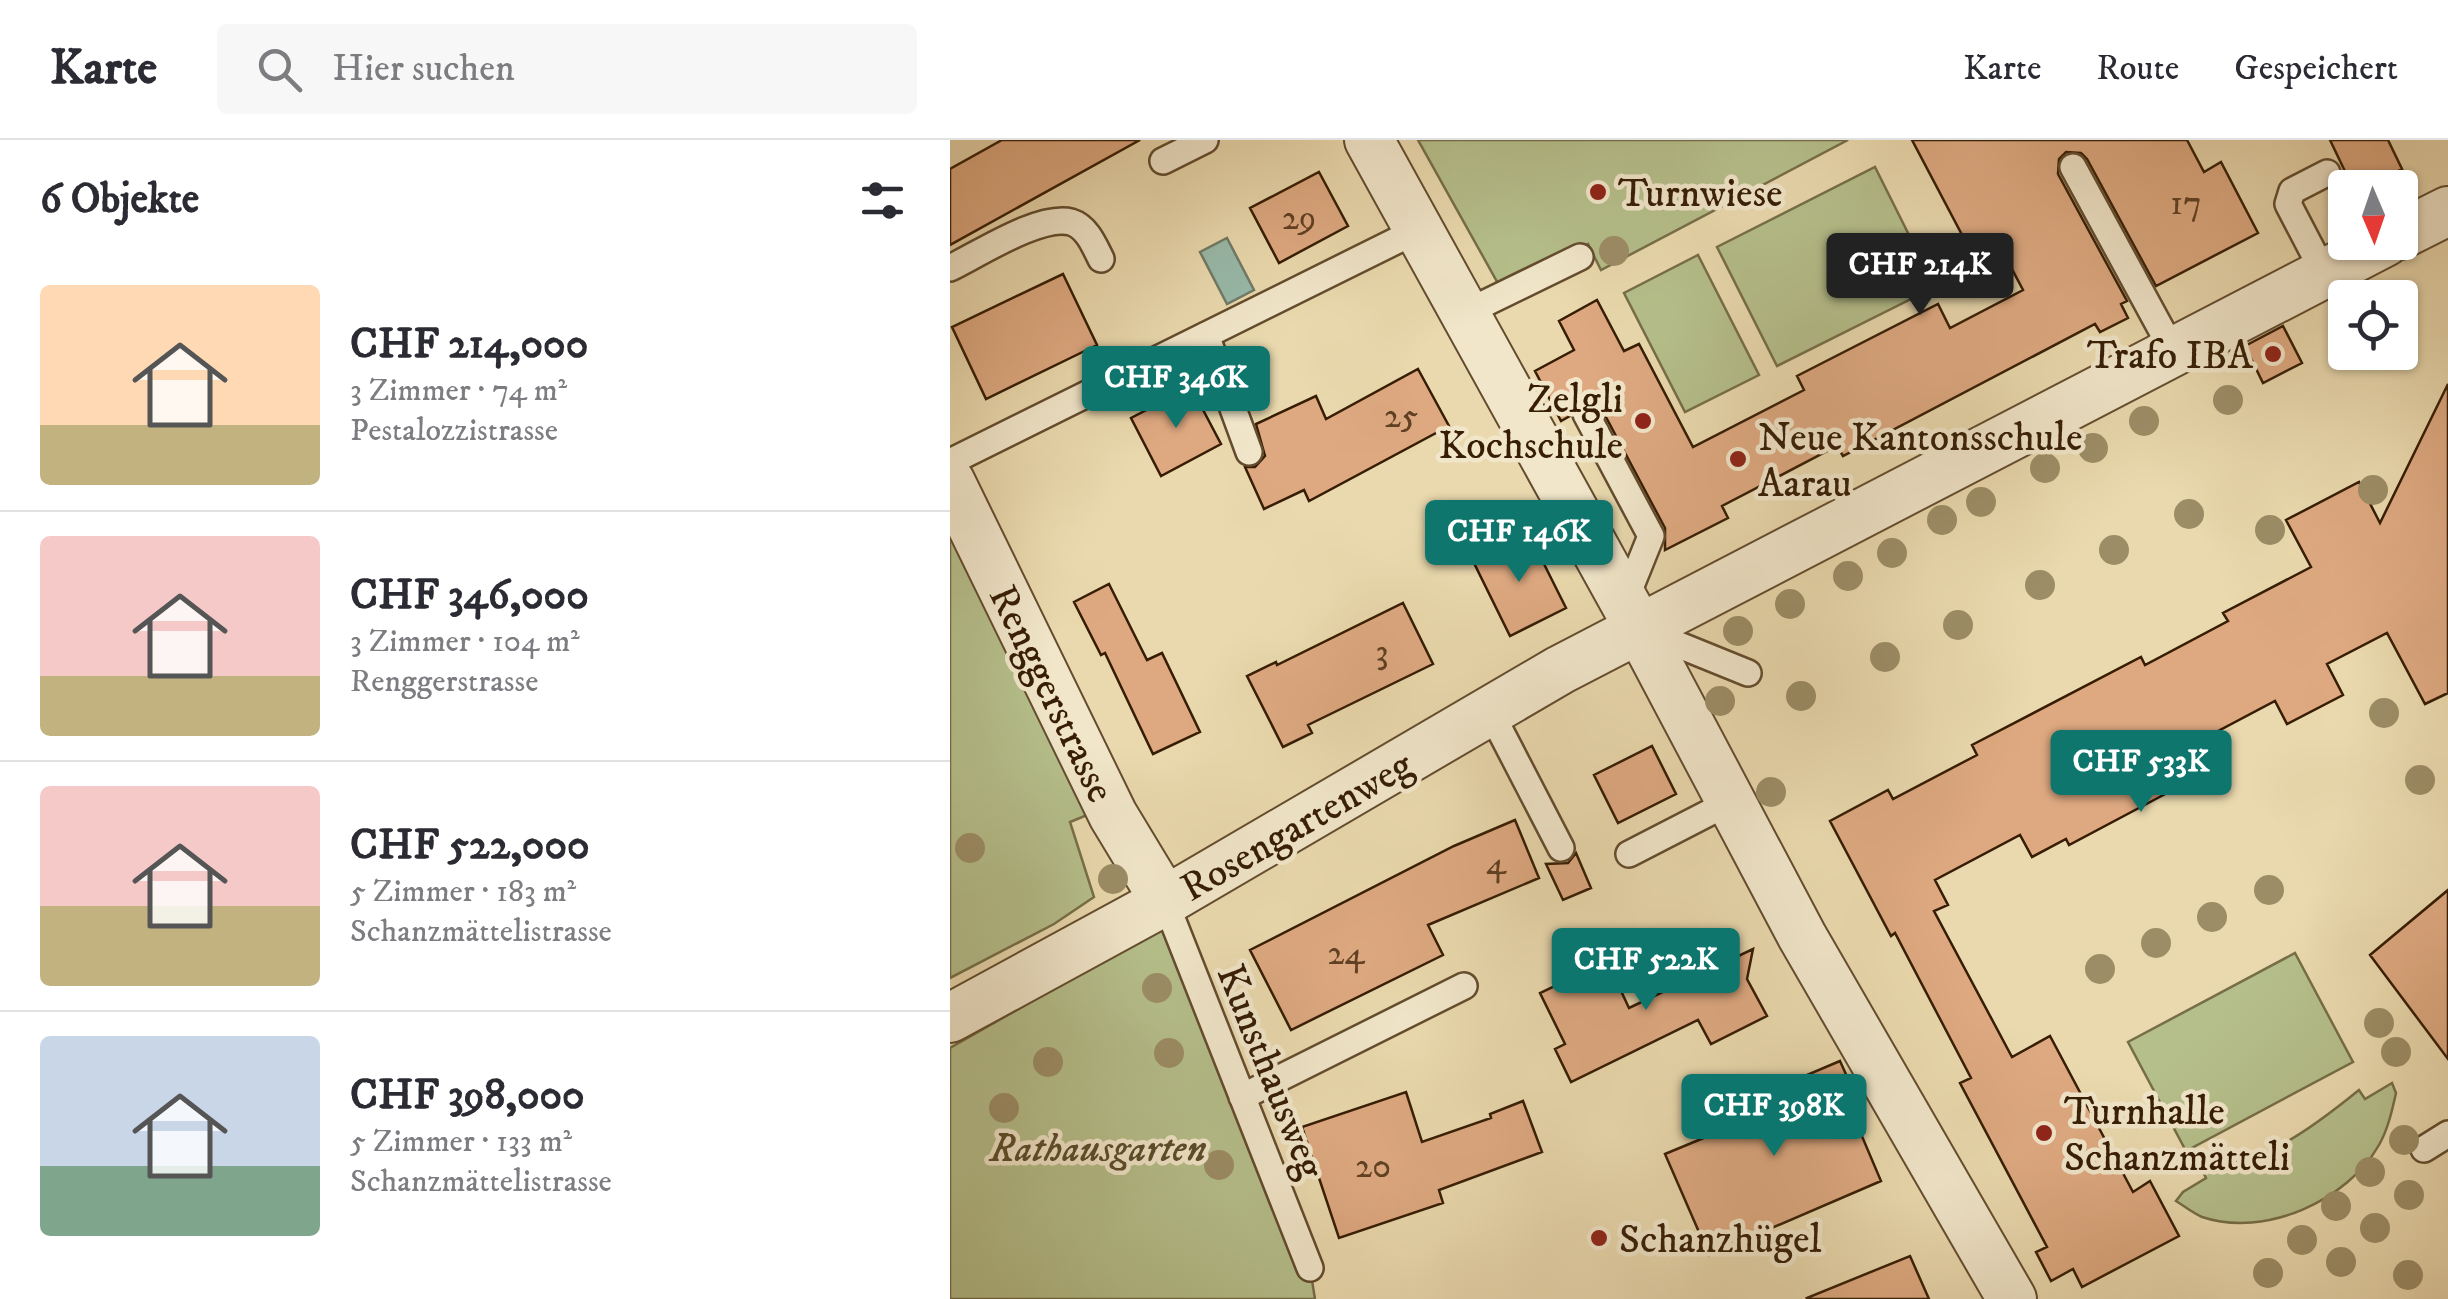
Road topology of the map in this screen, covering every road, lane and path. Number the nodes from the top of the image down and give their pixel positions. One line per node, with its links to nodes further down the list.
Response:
1 (1205, 140): 3 (lane)
2 (1369, 140): 8 (street)
3 (1163, 161)
4 (2073, 168): 16 (lane)
5 (2327, 173): 13 (lane)
6 (2448, 211): 7 (street)
7 (2418, 226)
8 (1418, 230): 14 (street); 15 (lane)
9 (1580, 257): 14 (lane)
10 (1101, 258): 12 (lane)
11 (2363, 260): 13 (street, Rosengartenweg)
12 (950, 268)
13 (2339, 279): 16 (street, Rosengartenweg)
14 (1463, 314): 21 (street)
15 (1206, 336): 18 (lane); 19 (lane)
16 (2173, 350): 21 (street, Rosengartenweg)
17 (1586, 414): 21 (lane)
18 (1249, 452)
19 (950, 462)
20 (950, 481): 27 (street, Renggerstrasse)
21 (1632, 616): 22 (lane); 23 (street, Rosengartenweg); 24 (street)
22 (1748, 673)
23 (1490, 711): 25 (lane); 27 (street, Rosengartenweg)
24 (1730, 802): 26 (lane); 34 (street)
25 (1560, 848)
26 (1629, 854)
27 (1165, 901): 29 (street, Rosengartenweg); 30 (lane, Kunsthausweg)
28 (1464, 986): 30 (lane)
29 (950, 1018)
30 (1242, 1097): 33 (lane, Kunsthausweg)
31 (2448, 1134): 32 (lane)
32 (2424, 1149)
33 (1310, 1268)
34 (2012, 1299)

